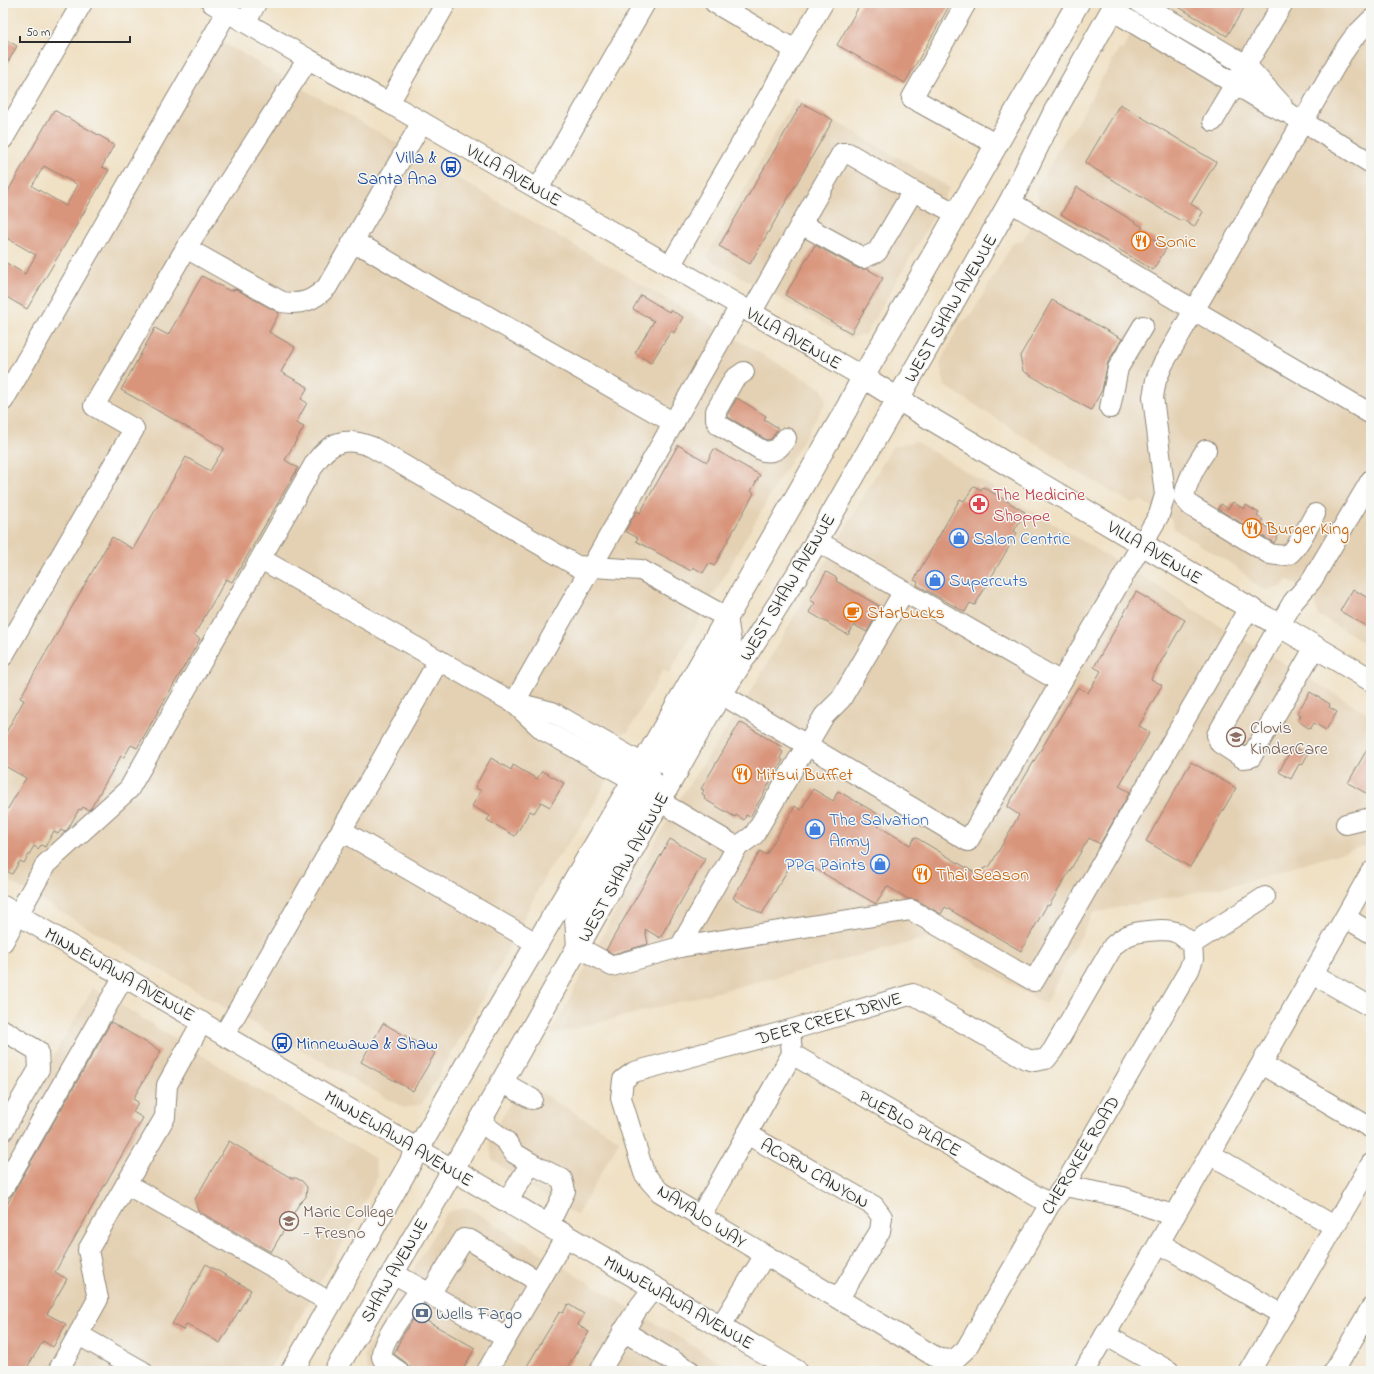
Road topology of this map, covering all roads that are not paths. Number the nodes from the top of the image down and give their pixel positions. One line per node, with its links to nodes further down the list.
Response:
1 (82, 3): 23 (street)
2 (256, 3): 14 (street)
3 (446, 3): 19 (street)
4 (645, 3): 26 (street)
5 (715, 3): 15 (street)
6 (823, 3): 15 (street)
7 (966, 3): 24 (street)
8 (1078, 3): 24 (main road, WEST SHAW AVENUE)
9 (1140, 3): 17 (street)
10 (1283, 3): 17 (street)
11 (1112, 5): 18 (street); 28 (main road, WEST SHAW AVENUE)
12 (220, 7): 14 (street, VILLA AVENUE); 40 (street)
13 (1371, 20): 20 (street)
14 (246, 22): 16 (street, VILLA AVENUE)
15 (796, 50): 33 (street)
16 (308, 59): 19 (street, VILLA AVENUE); 32 (street)
17 (1246, 65): 18 (street); 20 (street)
18 (1234, 84): 20 (street); 21 (street)
19 (389, 103): 22 (street, VILLA AVENUE)
20 (1296, 118): 25 (street); 35 (street)
21 (1213, 120)
22 (422, 122): 26 (street, VILLA AVENUE); 31 (street)
23 (3, 139)
24 (996, 145): 29 (main road, WEST SHAW AVENUE)
25 (1371, 163)
26 (538, 190): 33 (street, VILLA AVENUE)
27 (913, 191): 29 (street); 30 (street); 30 (street)
28 (1010, 202): 35 (street); 39 (main road, WEST SHAW AVENUE)
29 (957, 214): 38 (main road, WEST SHAW AVENUE)
30 (801, 224): 34 (street)
31 (351, 245): 32 (street); 43 (street)
32 (186, 248): 57 (street)
33 (670, 266): 34 (street, VILLA AVENUE)
34 (745, 310): 38 (street, VILLA AVENUE); 43 (street)
35 (1194, 310): 42 (street); 49 (street)
36 (1143, 326): 41 (street)
37 (744, 372): 44 (street)
38 (863, 377): 39 (main road, VILLA AVENUE); 54 (main road, WEST SHAW AVENUE)
39 (898, 399): 48 (main road, WEST SHAW AVENUE); 49 (main road, VILLA AVENUE)
40 (3, 401)
41 (1110, 408)
42 (1371, 414)
43 (674, 423): 51 (street)
44 (786, 438)
45 (1206, 450): 47 (street)
46 (1371, 480): 55 (street)
47 (1315, 514)
48 (816, 541): 52 (street); 61 (main road, WEST SHAW AVENUE)
49 (1142, 544): 53 (main road, VILLA AVENUE); 60 (street)
50 (261, 559): 51 (street); 58 (street); 73 (street)
51 (591, 568): 54 (street); 62 (street)
52 (904, 591): 60 (street); 63 (street)
53 (1249, 608): 55 (main road, VILLA AVENUE); 80 (street)
54 (726, 618): 64 (main road); 65 (main road, WEST SHAW AVENUE)
55 (1279, 626): 56 (main road, VILLA AVENUE); 56 (street)
56 (1315, 647): 59 (main road, VILLA AVENUE)
57 (3, 656)
58 (439, 660): 62 (street); 69 (street)
59 (1371, 680)
60 (1061, 682): 63 (street)
61 (721, 694): 63 (street); 64 (main road, WEST SHAW AVENUE)
62 (514, 703): 65 (street)
63 (807, 745): 70 (street)
64 (677, 771): 66 (main road, WEST SHAW AVENUE)
65 (638, 772): 77 (main road, WEST SHAW AVENUE); 79 (main road)
66 (659, 801): 70 (street); 79 (main road, WEST SHAW AVENUE)
67 (1371, 818): 68 (street)
68 (1346, 824)
69 (338, 835): 77 (street); 87 (street)
70 (737, 847): 80 (street)
71 (1371, 872): 74 (street)
72 (1265, 897): 78 (street)
73 (11, 910): 76 (street); 82 (street, MINNEWAWA AVENUE)
74 (1346, 918): 75 (street); 81 (street)
75 (1371, 933)
76 (3, 942)
77 (536, 943): 97 (main road, WEST SHAW AVENUE)
78 (1192, 944): 86 (street, DEER CREEK DRIVE); 103 (street, CHEROKEE ROAD)
79 (578, 947): 80 (street); 91 (main road, WEST SHAW AVENUE)
80 (680, 947)
81 (1313, 974): 83 (street); 89 (street)
82 (124, 976): 84 (street, MINNEWAWA AVENUE); 104 (street)
83 (1371, 1008)
84 (202, 1022): 87 (street, MINNEWAWA AVENUE); 102 (street)
85 (3, 1030): 95 (street)
86 (790, 1030): 88 (street); 90 (street, DEER CREEK DRIVE)
87 (224, 1034): 97 (street, MINNEWAWA AVENUE)
88 (792, 1054): 96 (street); 106 (street, PUEBLO PLACE)
89 (1262, 1064): 94 (street); 98 (street)
90 (623, 1080): 108 (street, NAVAJO WAY)
91 (502, 1082): 92 (street); 93 (main road, WEST SHAW AVENUE)
92 (532, 1099)
93 (479, 1121): 99 (street); 101 (main road, WEST SHAW AVENUE)
94 (1371, 1128)
95 (3, 1131)
96 (747, 1134): 108 (street); 118 (street, ACORN CANYON)
97 (418, 1148): 101 (street, MINNEWAWA AVENUE); 119 (main road)
98 (1210, 1154): 107 (street); 110 (street)
99 (531, 1163): 105 (street); 109 (street)
100 (1371, 1164): 110 (street)
101 (452, 1169): 105 (main road, MINNEWAWA AVENUE); 114 (main road, SHAW AVENUE)
102 (126, 1184): 119 (street); 124 (street)
103 (1064, 1186): 106 (street, CHEROKEE ROAD); 107 (street)
104 (3, 1188)
105 (507, 1202): 109 (main road, MINNEWAWA AVENUE)
106 (1050, 1204): 127 (street, CHEROKEE ROAD)
107 (1175, 1215): 112 (street)
108 (700, 1217): 113 (street, NAVAJO WAY)
109 (548, 1226): 111 (main road, MINNEWAWA AVENUE)
110 (1334, 1226): 121 (street)
111 (566, 1236): 115 (street); 116 (main road, MINNEWAWA AVENUE)
112 (1159, 1243): 121 (street); 125 (street)
113 (764, 1255): 118 (street, NAVAJO WAY); 122 (street, NAVAJO WAY)
114 (392, 1272): 117 (street); 131 (main road, SHAW AVENUE)
115 (540, 1282): 117 (street); 126 (street)
116 (654, 1287): 122 (main road, MINNEWAWA AVENUE); 123 (street)
117 (426, 1291): 126 (street); 132 (street)
118 (839, 1298): 127 (street, NAVAJO WAY)
119 (330, 1302): 130 (main road)
120 (1371, 1308): 140 (street)
121 (1283, 1315): 139 (street)
122 (720, 1327): 136 (main road, MINNEWAWA AVENUE)
123 (624, 1331): 134 (street); 135 (street)
124 (79, 1335): 128 (street); 129 (street)
125 (1105, 1335): 137 (street); 138 (street)
126 (506, 1338): 133 (street)
127 (954, 1360)
128 (58, 1371)
129 (142, 1371)
130 (292, 1371)
131 (335, 1371)
132 (398, 1371)
133 (487, 1371)
134 (600, 1371)
135 (690, 1371)
136 (796, 1371)
137 (1084, 1371)
138 (1168, 1371)
139 (1250, 1371)
140 (1334, 1371)

